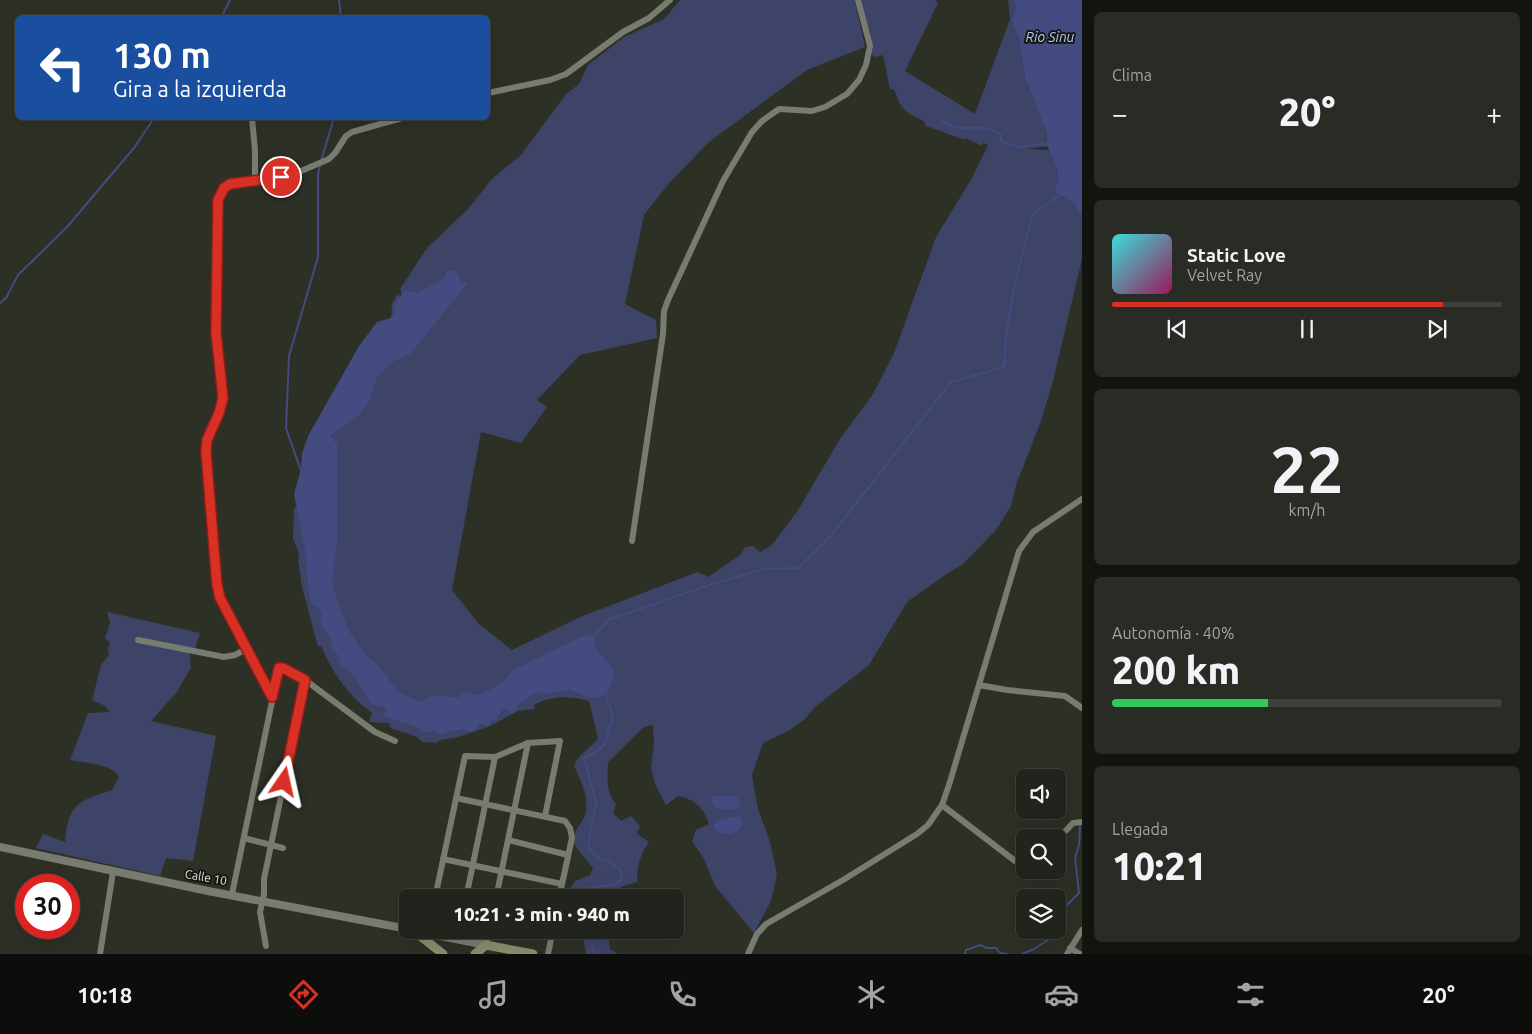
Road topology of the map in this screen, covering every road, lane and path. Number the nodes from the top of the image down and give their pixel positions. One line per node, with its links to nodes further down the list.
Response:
1 (670, 0): 3 (street)
2 (858, 0): 8 (street)
3 (490, 93)
4 (252, 120): 6 (street)
5 (395, 120): 6 (street)
6 (255, 180): 10 (street)
7 (1082, 500): 12 (street)
8 (632, 541)
9 (138, 640): 10 (street)
10 (246, 649): 13 (street)
11 (305, 680): 13 (street); 15 (street); 27 (street)
12 (979, 685): 14 (street); 20 (street)
13 (272, 697): 25 (street)
14 (1082, 708)
15 (396, 741)
16 (528, 743): 17 (street); 21 (street); 22 (street)
17 (495, 757): 18 (street); 19 (street)
18 (456, 798): 19 (street); 31 (street)
19 (486, 804): 21 (street); 33 (street)
20 (942, 805): 32 (street); 58 (street)
21 (514, 809): 22 (street); 26 (street)
22 (545, 816): 30 (street)
23 (1082, 822): 24 (street)
24 (1066, 830)
25 (244, 838): 27 (street); 41 (street)
26 (508, 840): 30 (street); 34 (street)
27 (271, 845): 29 (street); 42 (street)
28 (0, 847): 35 (street, Calle 10)
29 (283, 848)
30 (568, 854): 36 (street)
31 (443, 859): 33 (street); 37 (street)
32 (1016, 861)
33 (473, 865): 34 (street); 38 (street)
34 (502, 871): 36 (street); 39 (street)
35 (113, 872): 41 (street, Calle 10); 53 (street)
36 (562, 884): 40 (street)
37 (438, 889)
38 (468, 889)
39 (498, 889)
40 (561, 889)
41 (232, 894): 42 (street, Calle 10)
42 (262, 901): 43 (street, Calle 10); 51 (street)
43 (399, 928)
44 (1082, 930): 52 (street)
45 (423, 939): 54 (main road)
46 (454, 939): 49 (street, Calle 10)
47 (487, 939): 50 (street)
48 (551, 939): 57 (street)
49 (457, 940): 50 (street, Calle 10)
50 (486, 945): 55 (main road); 56 (main road, Calle 10)
51 (266, 946)
52 (1068, 951): 59 (street)
53 (100, 954)
54 (443, 954)
55 (475, 954)
56 (533, 954)
57 (548, 954)
58 (748, 954)
59 (1080, 954)

